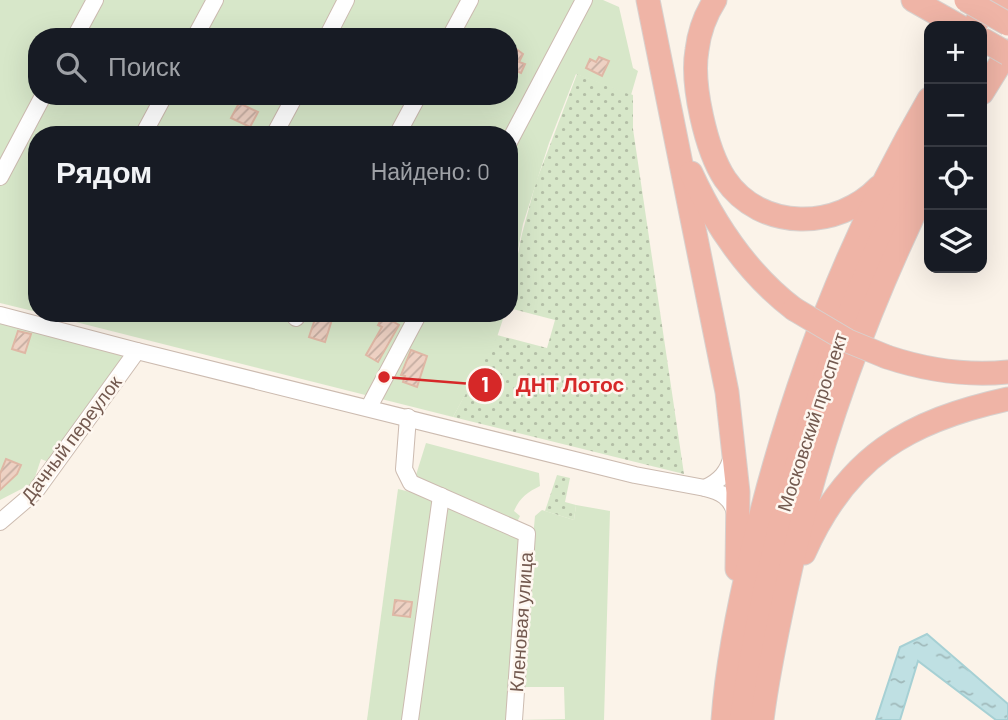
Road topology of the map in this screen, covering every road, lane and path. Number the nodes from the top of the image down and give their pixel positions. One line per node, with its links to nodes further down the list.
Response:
1 (94, 0): 15 (street)
2 (215, 0): 16 (street)
3 (346, 0): 17 (street)
4 (470, 0): 18 (street)
5 (584, 0): 31 (street)
6 (648, 0): 32 (highway)
7 (715, 0): 35 (highway)
8 (966, 0): 14 (highway, bridge)
9 (991, 0): 13 (highway)
10 (919, 4): 12 (highway)
11 (1008, 8): 19 (highway)
12 (950, 21)
13 (977, 21)
14 (1008, 24)
15 (80, 28)
16 (200, 28)
17 (332, 28)
18 (455, 28)
19 (987, 42)
20 (987, 42): 21 (highway, bridge)
21 (1008, 53): 22 (highway)
22 (987, 85)
23 (38, 105): 34 (street)
24 (159, 105): 28 (street)
25 (290, 105): 29 (street)
26 (413, 105): 30 (street)
27 (924, 109): 35 (highway)
28 (148, 126)
29 (279, 126)
30 (402, 126)
31 (517, 126)
32 (677, 142): 42 (highway, bridge); 46 (highway)
33 (926, 147): 56 (highway, Московский проспект)
34 (0, 177)
35 (887, 179): 52 (highway)
36 (924, 194): 51 (highway, Московский проспект)
37 (0, 315): 38 (street)
38 (28, 318)
39 (52, 322): 41 (street)
40 (414, 322): 44 (street)
41 (137, 351): 44 (street); 49 (street, Дачный переулок)
42 (1008, 372)
43 (1008, 399): 51 (highway)
44 (369, 407): 45 (street)
45 (408, 417): 47 (street); 48 (street, Кленовая улица)
46 (734, 443): 47 (street); 50 (highway)
47 (705, 488): 50 (street)
48 (441, 496): 53 (street); 54 (street, Кленовая улица)
49 (0, 522)
50 (739, 531): 52 (highway)
51 (778, 625): 57 (highway, Московский проспект)
52 (734, 635): 55 (highway)
53 (410, 720)
54 (514, 720)
55 (723, 720)
56 (741, 720)
57 (762, 720)

